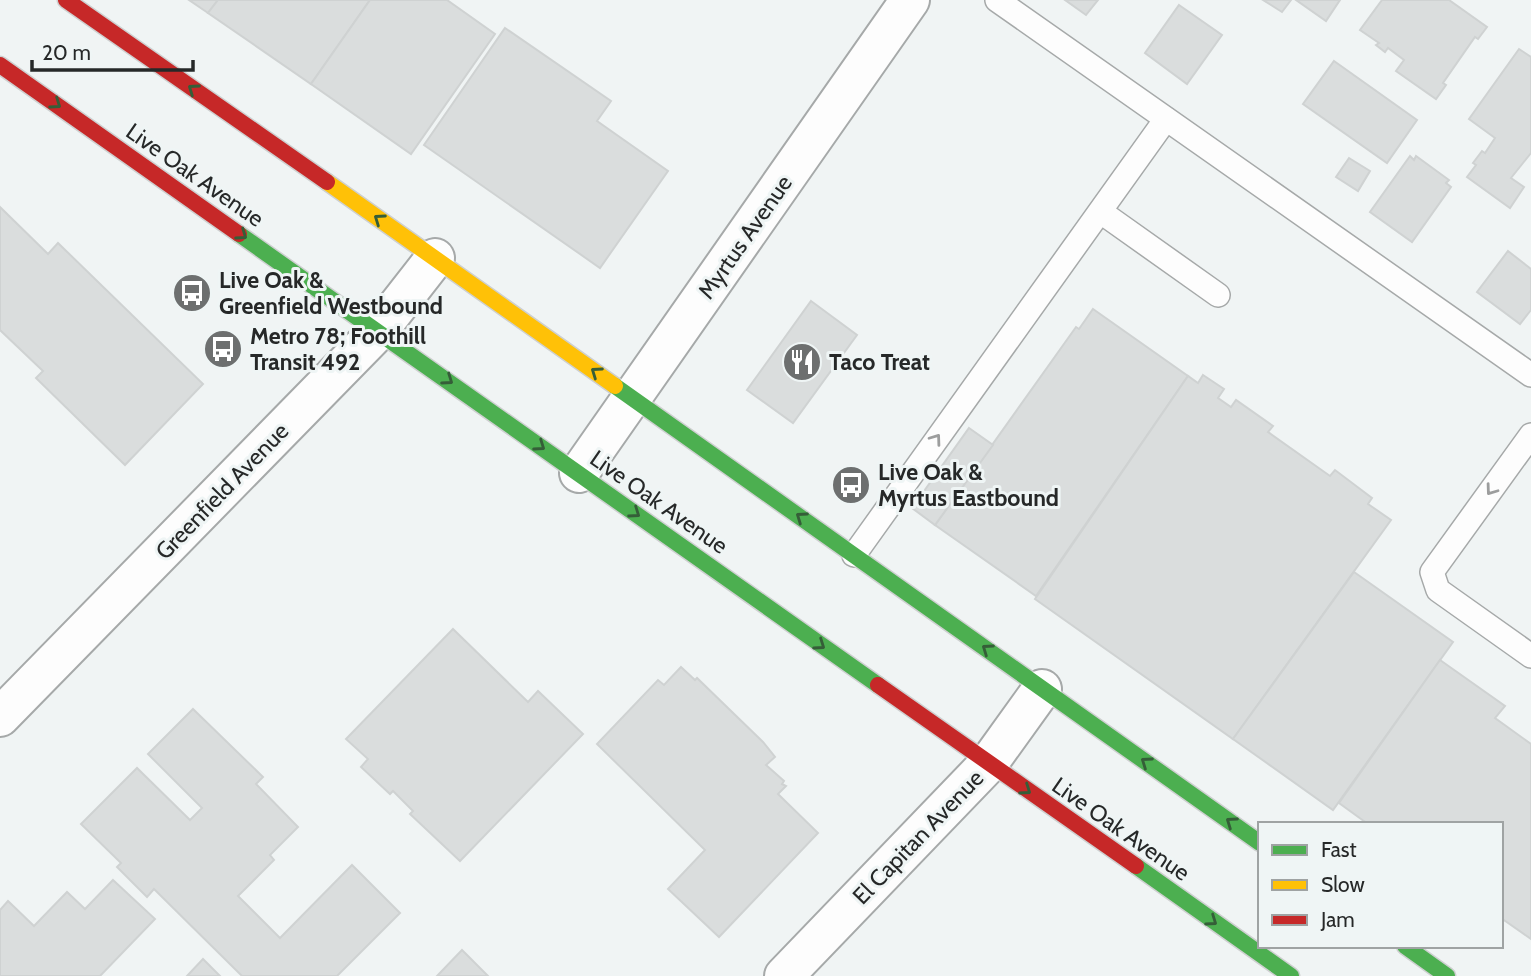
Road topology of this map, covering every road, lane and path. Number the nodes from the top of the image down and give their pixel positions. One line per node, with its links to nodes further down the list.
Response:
1 (66, 0): 7 (main road, one-way to 1)
2 (910, 0): 11 (street, Myrtus Avenue)
3 (997, 0): 5 (lane)
4 (0, 65): 9 (main road, Live Oak Avenue, one-way to 9)
5 (1166, 119): 6 (lane); 10 (lane)
6 (1101, 212): 8 (lane); 14 (lane, one-way to 6)
7 (435, 258): 9 (street, Greenfield Avenue); 11 (main road, one-way to 7)
8 (1218, 295)
9 (378, 331): 13 (main road, Live Oak Avenue, one-way to 13); 17 (street, Greenfield Avenue)
10 (1531, 375)
11 (632, 397): 13 (street, Myrtus Avenue); 14 (main road, one-way to 11)
12 (1531, 435): 15 (lane, one-way to 15)
13 (579, 473): 18 (main road, Live Oak Avenue, one-way to 18)
14 (854, 555): 16 (main road, one-way to 14)
15 (1531, 656)
16 (1042, 689): 18 (street, El Capitan Avenue); 19 (main road, one-way to 16)
17 (0, 718)
18 (988, 764): 21 (street, El Capitan Avenue); 22 (main road, Live Oak Avenue, one-way to 22)
19 (1258, 842)
20 (1408, 948): 23 (main road)
21 (784, 976)
22 (1291, 976)
23 (1447, 976)

